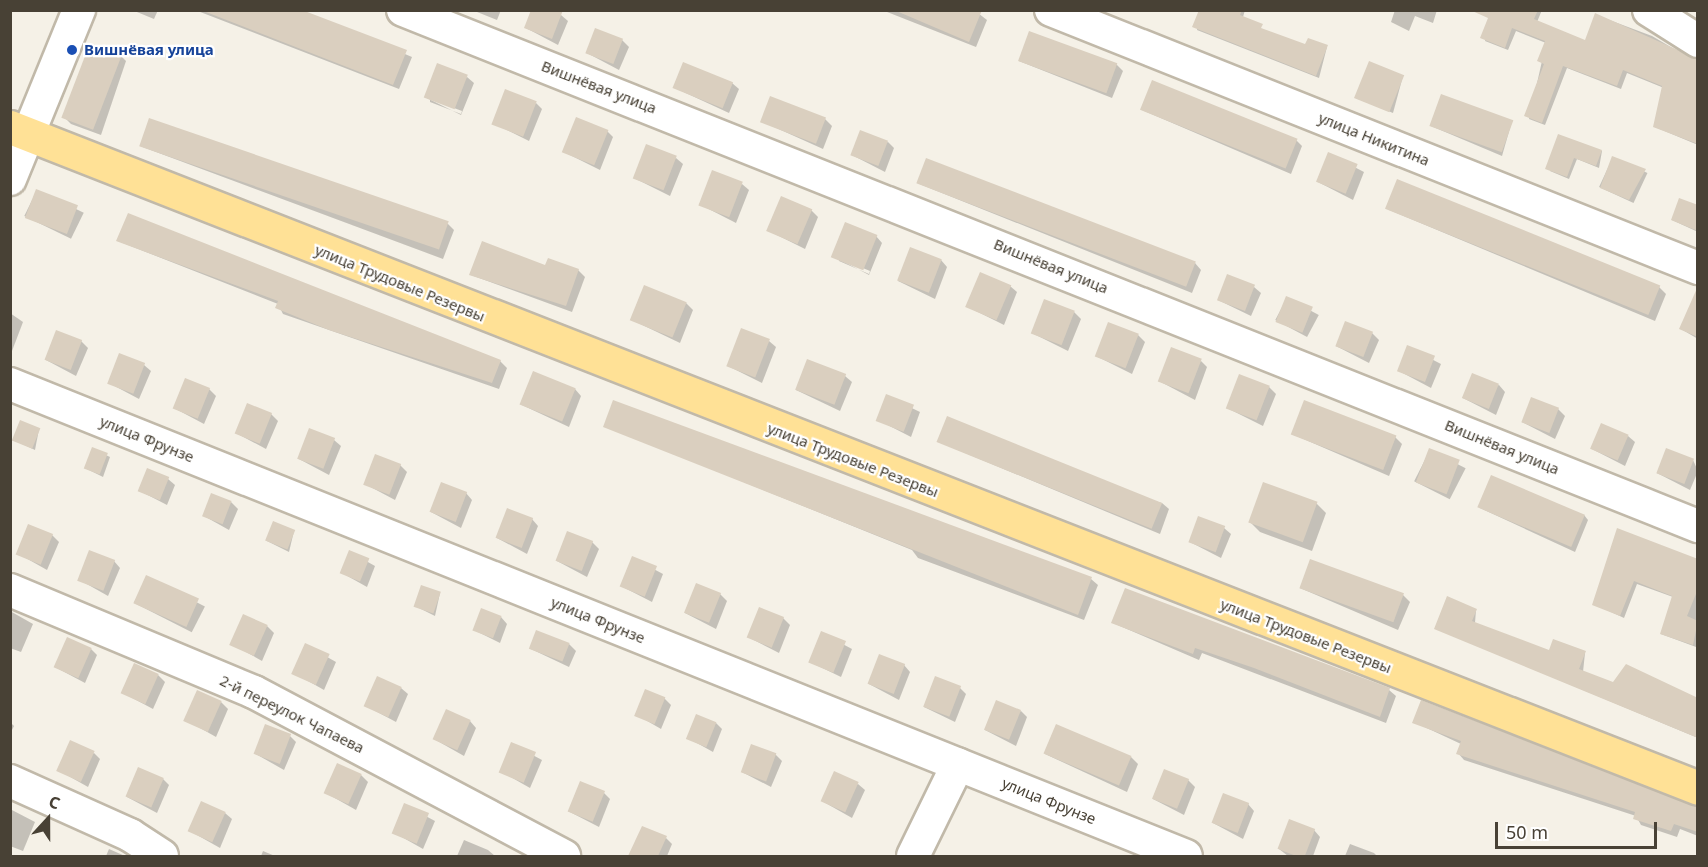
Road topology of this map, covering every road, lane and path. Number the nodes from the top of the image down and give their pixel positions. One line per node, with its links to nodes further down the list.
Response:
1 (79, 10): 6 (street)
2 (403, 10): 10 (street, Вишнёвая улица)
3 (1649, 10): 5 (street)
4 (1067, 13): 8 (street, улица Никитина)
5 (1698, 41)
6 (20, 131): 7 (street); 14 (main road, улица Трудовые Резервы)
7 (10, 179)
8 (1698, 268)
9 (10, 384): 12 (street, улица Фрунзе)
10 (1698, 526)
11 (10, 590): 16 (street, 2-й переулок Чапаева)
12 (958, 764): 17 (street); 18 (street, улица Фрунзе)
13 (10, 781): 15 (street)
14 (1698, 788)
15 (162, 856)
16 (564, 856)
17 (913, 856)
18 (1186, 856)

